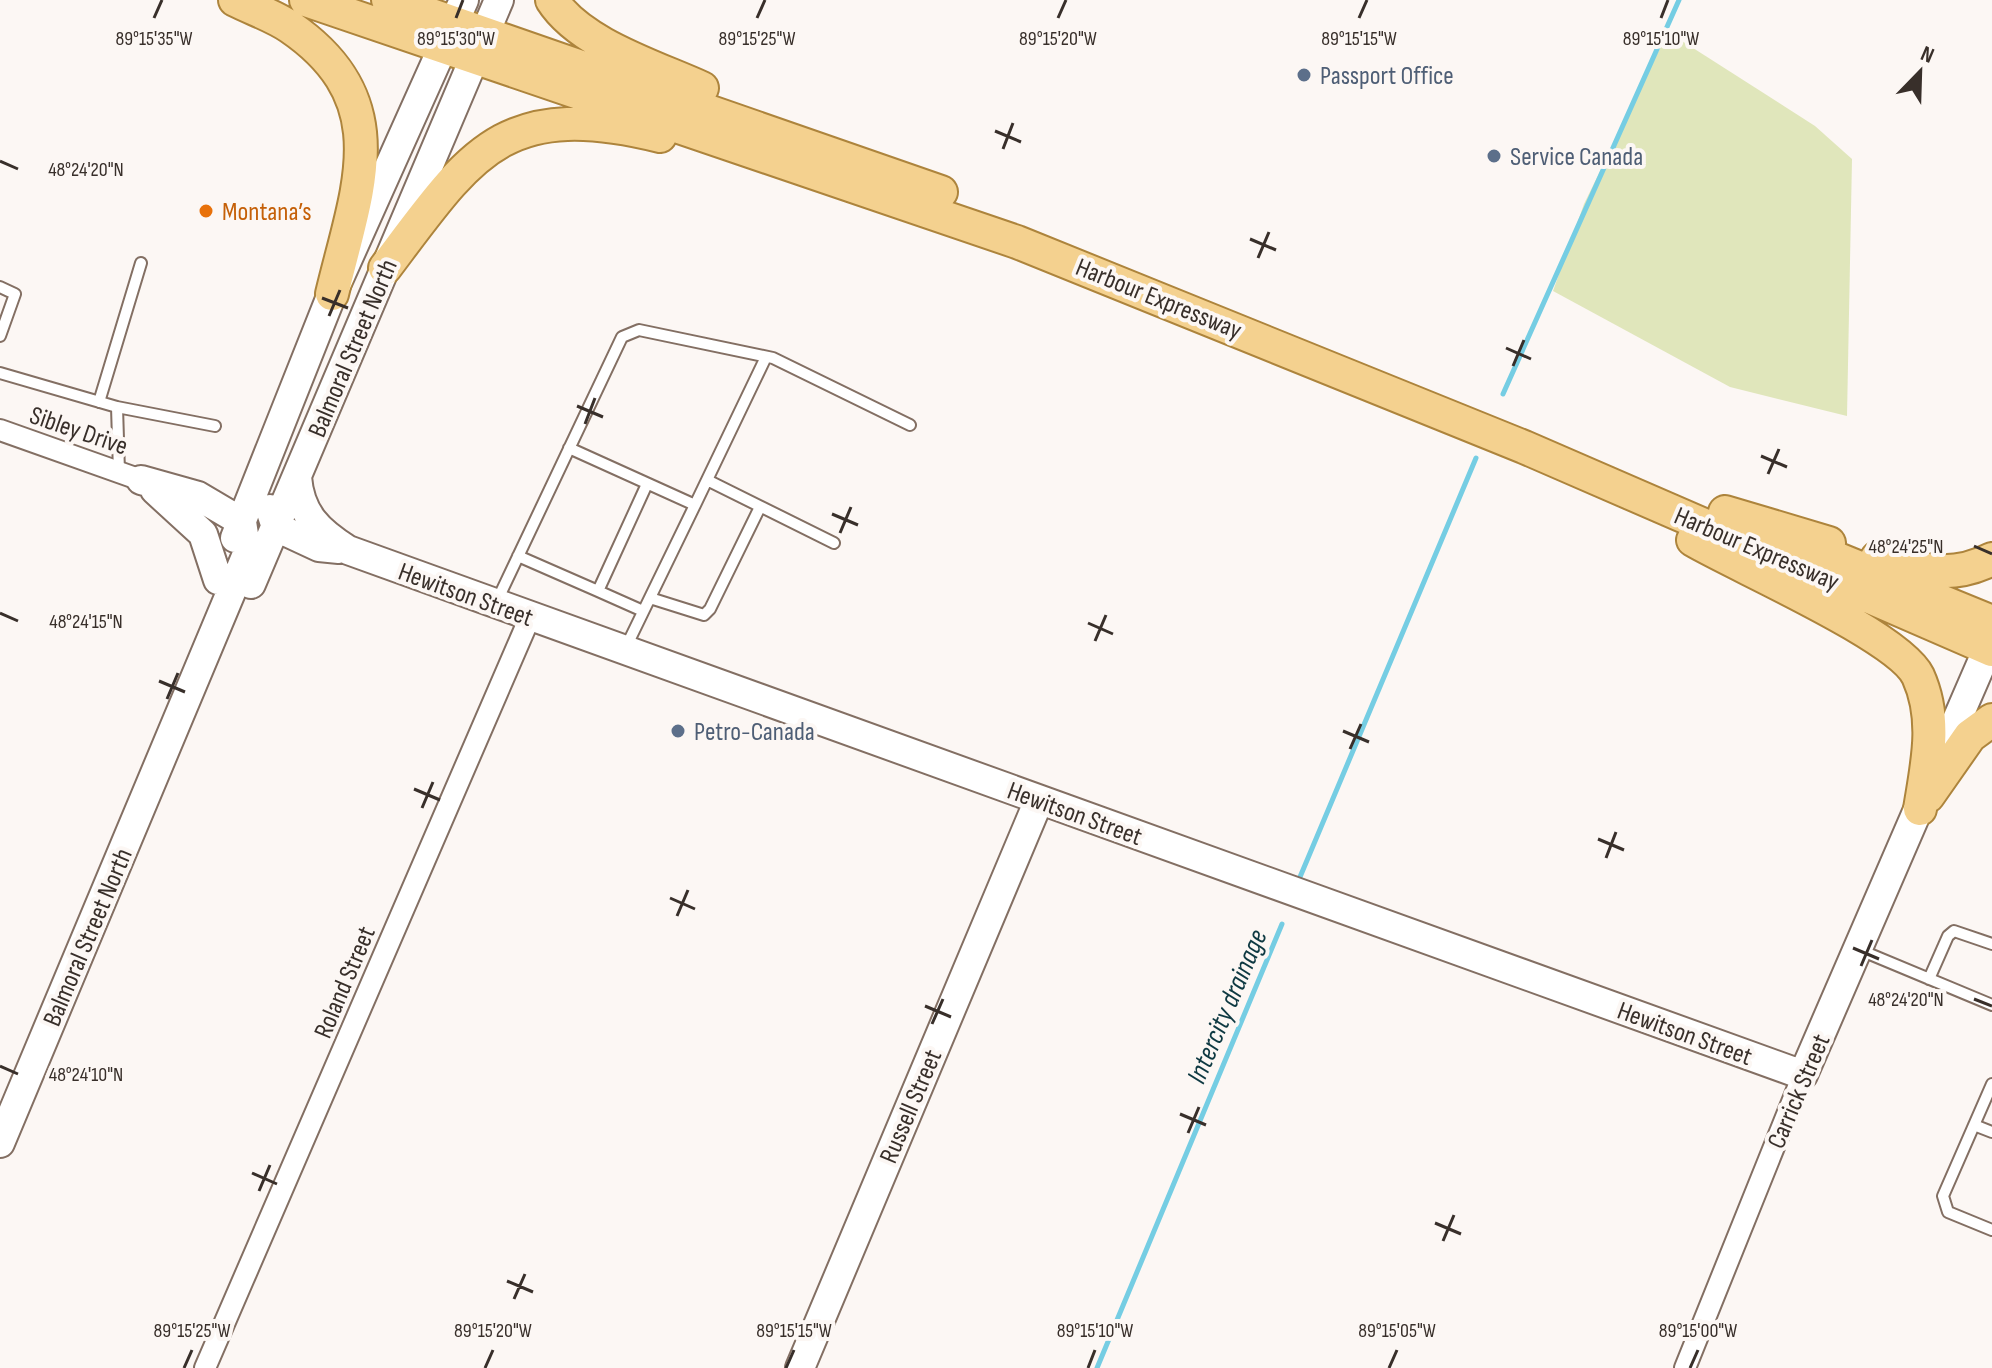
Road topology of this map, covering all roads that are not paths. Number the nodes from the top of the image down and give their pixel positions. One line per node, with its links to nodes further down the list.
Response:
1 (235, 0): 13 (main road)
2 (306, 0): 6 (main road, Harbour Expressway)
3 (388, 0): 6 (main road, Harbour Expressway)
4 (499, 0): 7 (main road, Balmoral Street North)
5 (552, 0): 8 (main road)
6 (454, 23): 7 (main road, Harbour Expressway); 13 (main road, Balmoral Street North)
7 (480, 44): 8 (main road, Harbour Expressway); 9 (main road, Harbour Expressway); 11 (main road, Balmoral Street North)
8 (891, 174): 31 (main road, Harbour Expressway)
9 (833, 178): 11 (main road); 24 (main road, Harbour Expressway)
10 (141, 263): 18 (lane)
11 (385, 268): 26 (main road, Balmoral Street North)
12 (0, 287): 14 (lane)
13 (332, 294): 15 (main road, Balmoral Street North)
14 (0, 336)
15 (310, 351): 32 (main road, Balmoral Street North); 33 (main road)
16 (766, 357): 20 (lane); 23 (lane); 27 (lane)
17 (0, 373): 18 (lane)
18 (99, 402): 19 (lane)
19 (117, 407): 21 (lane); 25 (lane)
20 (910, 425)
21 (215, 426)
22 (0, 430): 25 (street, Sibley Drive)
23 (569, 448): 28 (lane); 36 (lane)
24 (1548, 457): 44 (main road, Harbour Expressway); 49 (main road)
25 (130, 476): 32 (main road); 38 (main road)
26 (297, 477): 33 (main road, Balmoral Street North); 35 (main road)
27 (707, 480): 29 (lane); 30 (lane)
28 (647, 484): 29 (lane); 39 (lane)
29 (695, 505): 40 (lane)
30 (760, 507): 34 (lane); 40 (lane)
31 (1725, 512): 37 (main road); 44 (main road, Harbour Expressway)
32 (242, 522): 38 (main road, Balmoral Street North); 46 (main road)
33 (276, 527): 35 (main road); 46 (main road, Balmoral Street North)
34 (834, 543)
35 (348, 550): 41 (main road, Hewitson Street)
36 (518, 556): 39 (lane); 41 (lane)
37 (1992, 559)
38 (218, 580): 46 (main road, Balmoral Street North)
39 (598, 591): 42 (lane)
40 (650, 598): 42 (lane)
41 (495, 605): 43 (main road, Hewitson Street)
42 (643, 611): 45 (lane)
43 (530, 617): 45 (main road, Hewitson Street); 60 (street, Roland Street)
44 (1991, 640): 49 (main road, Carrick Street)
45 (624, 651): 48 (main road, Hewitson Street)
46 (193, 688): 58 (main road, Balmoral Street North)
47 (1992, 720): 49 (main road)
48 (1039, 800): 54 (main road, Hewitson Street); 61 (main road, Russell Street)
49 (1920, 809): 51 (main road, Carrick Street)
50 (1992, 944): 52 (lane)
51 (1860, 950): 52 (lane); 54 (main road, Carrick Street)
52 (1929, 979): 53 (lane)
53 (1992, 1005)
54 (1803, 1075): 62 (street, Carrick Street)
55 (1992, 1084): 56 (lane)
56 (1974, 1125): 57 (lane); 59 (lane)
57 (1992, 1132)
58 (0, 1143)
59 (1992, 1230)
60 (205, 1368)
61 (800, 1368)
62 (1685, 1368)

